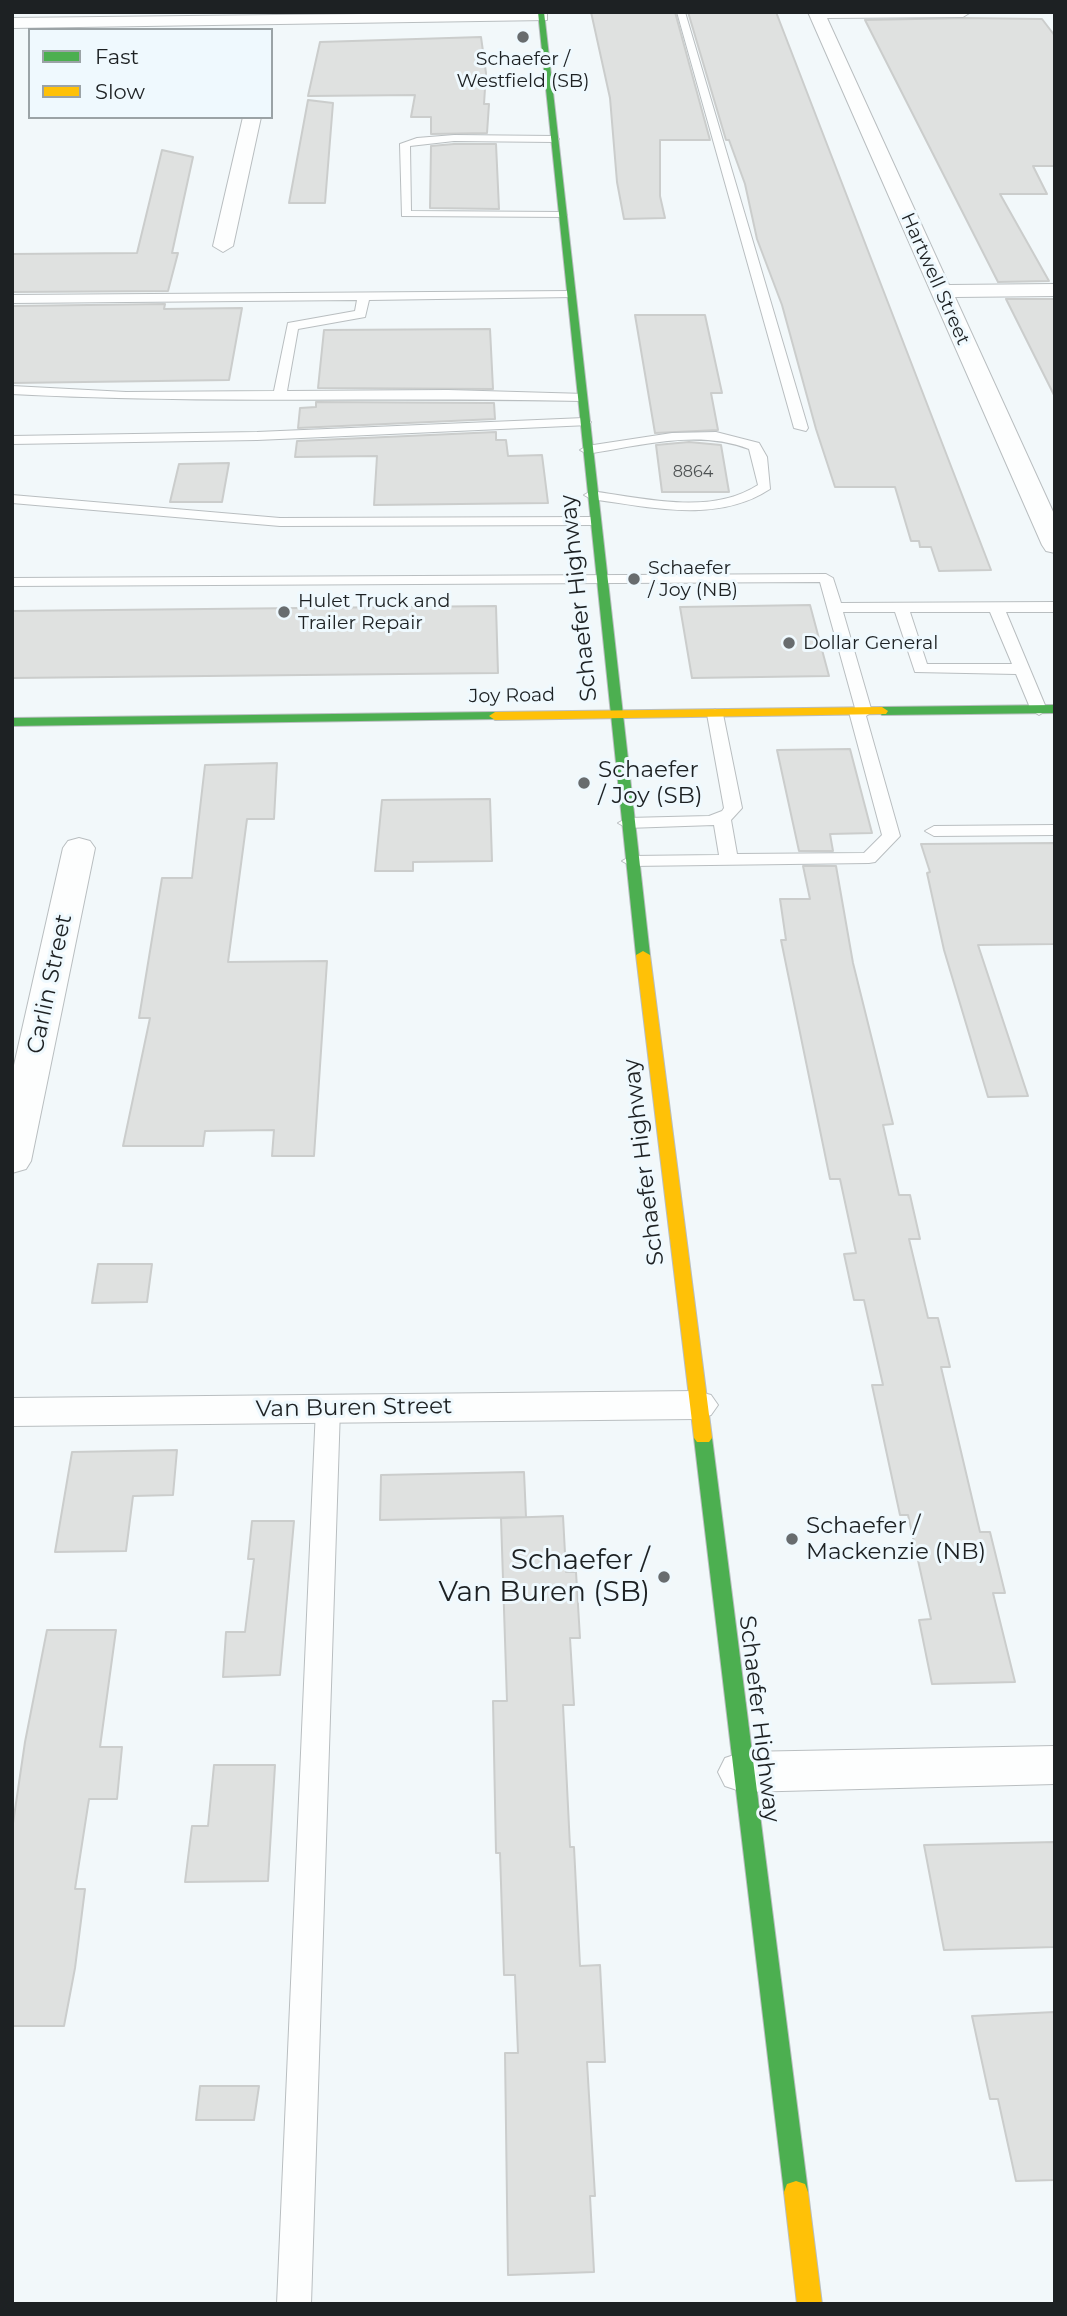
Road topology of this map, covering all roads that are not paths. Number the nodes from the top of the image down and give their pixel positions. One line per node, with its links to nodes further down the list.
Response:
1 (681, 12): 20 (lane)
2 (963, 12): 3 (street)
3 (816, 13): 12 (street, Hartwell Street)
4 (541, 15): 5 (street); 8 (main road, Schaefer Highway)
5 (273, 21): 6 (street)
6 (12, 23)
7 (252, 119): 10 (street)
8 (554, 139): 9 (main road, Schaefer Highway); 9 (lane)
9 (562, 215): 13 (main road, Schaefer Highway)
10 (223, 246)
11 (1055, 290): 12 (street)
12 (941, 291): 26 (street, Hartwell Street)
13 (570, 295): 14 (lane); 18 (main road, Schaefer Highway)
14 (363, 297): 15 (lane); 17 (lane)
15 (12, 299)
16 (12, 390): 17 (lane)
17 (280, 395): 18 (lane)
18 (581, 397): 19 (main road, Schaefer Highway)
19 (584, 422): 21 (lane); 22 (main road, Schaefer Highway)
20 (801, 428)
21 (12, 440)
22 (587, 450): 23 (main road, Schaefer Highway); 23 (lane)
23 (591, 495): 25 (main road, Schaefer Highway)
24 (12, 499): 25 (lane)
25 (594, 521): 27 (main road, Schaefer Highway)
26 (1055, 545)
27 (600, 580): 28 (lane); 31 (lane); 37 (main road, Schaefer Highway)
28 (12, 582)
29 (996, 607): 30 (lane); 32 (lane); 33 (lane)
30 (1055, 607)
31 (834, 608): 32 (lane); 35 (lane)
32 (901, 608): 33 (lane)
33 (1022, 669): 34 (lane)
34 (1047, 710): 35 (main road, Joy Road)
35 (860, 712): 36 (main road, Joy Road); 44 (lane)
36 (715, 714): 37 (main road, Joy Road); 39 (lane)
37 (614, 715): 38 (main road, Joy Road); 40 (main road, Schaefer Highway)
38 (12, 722)
39 (722, 819): 40 (lane); 44 (lane)
40 (627, 822): 45 (main road, Schaefer Highway)
41 (1055, 830): 42 (lane)
42 (934, 831)
43 (79, 848): 46 (street, Carlin Street)
44 (729, 860): 45 (lane)
45 (631, 862): 47 (main road, Schaefer Highway)
46 (12, 1161)
47 (696, 1405): 48 (street, Van Buren Street); 51 (main road, Schaefer Highway)
48 (328, 1408): 49 (street, Van Buren Street); 52 (lane)
49 (12, 1412)
50 (1055, 1765): 51 (street)
51 (743, 1772): 53 (main road, Schaefer Highway)
52 (295, 2304)
53 (810, 2304)

